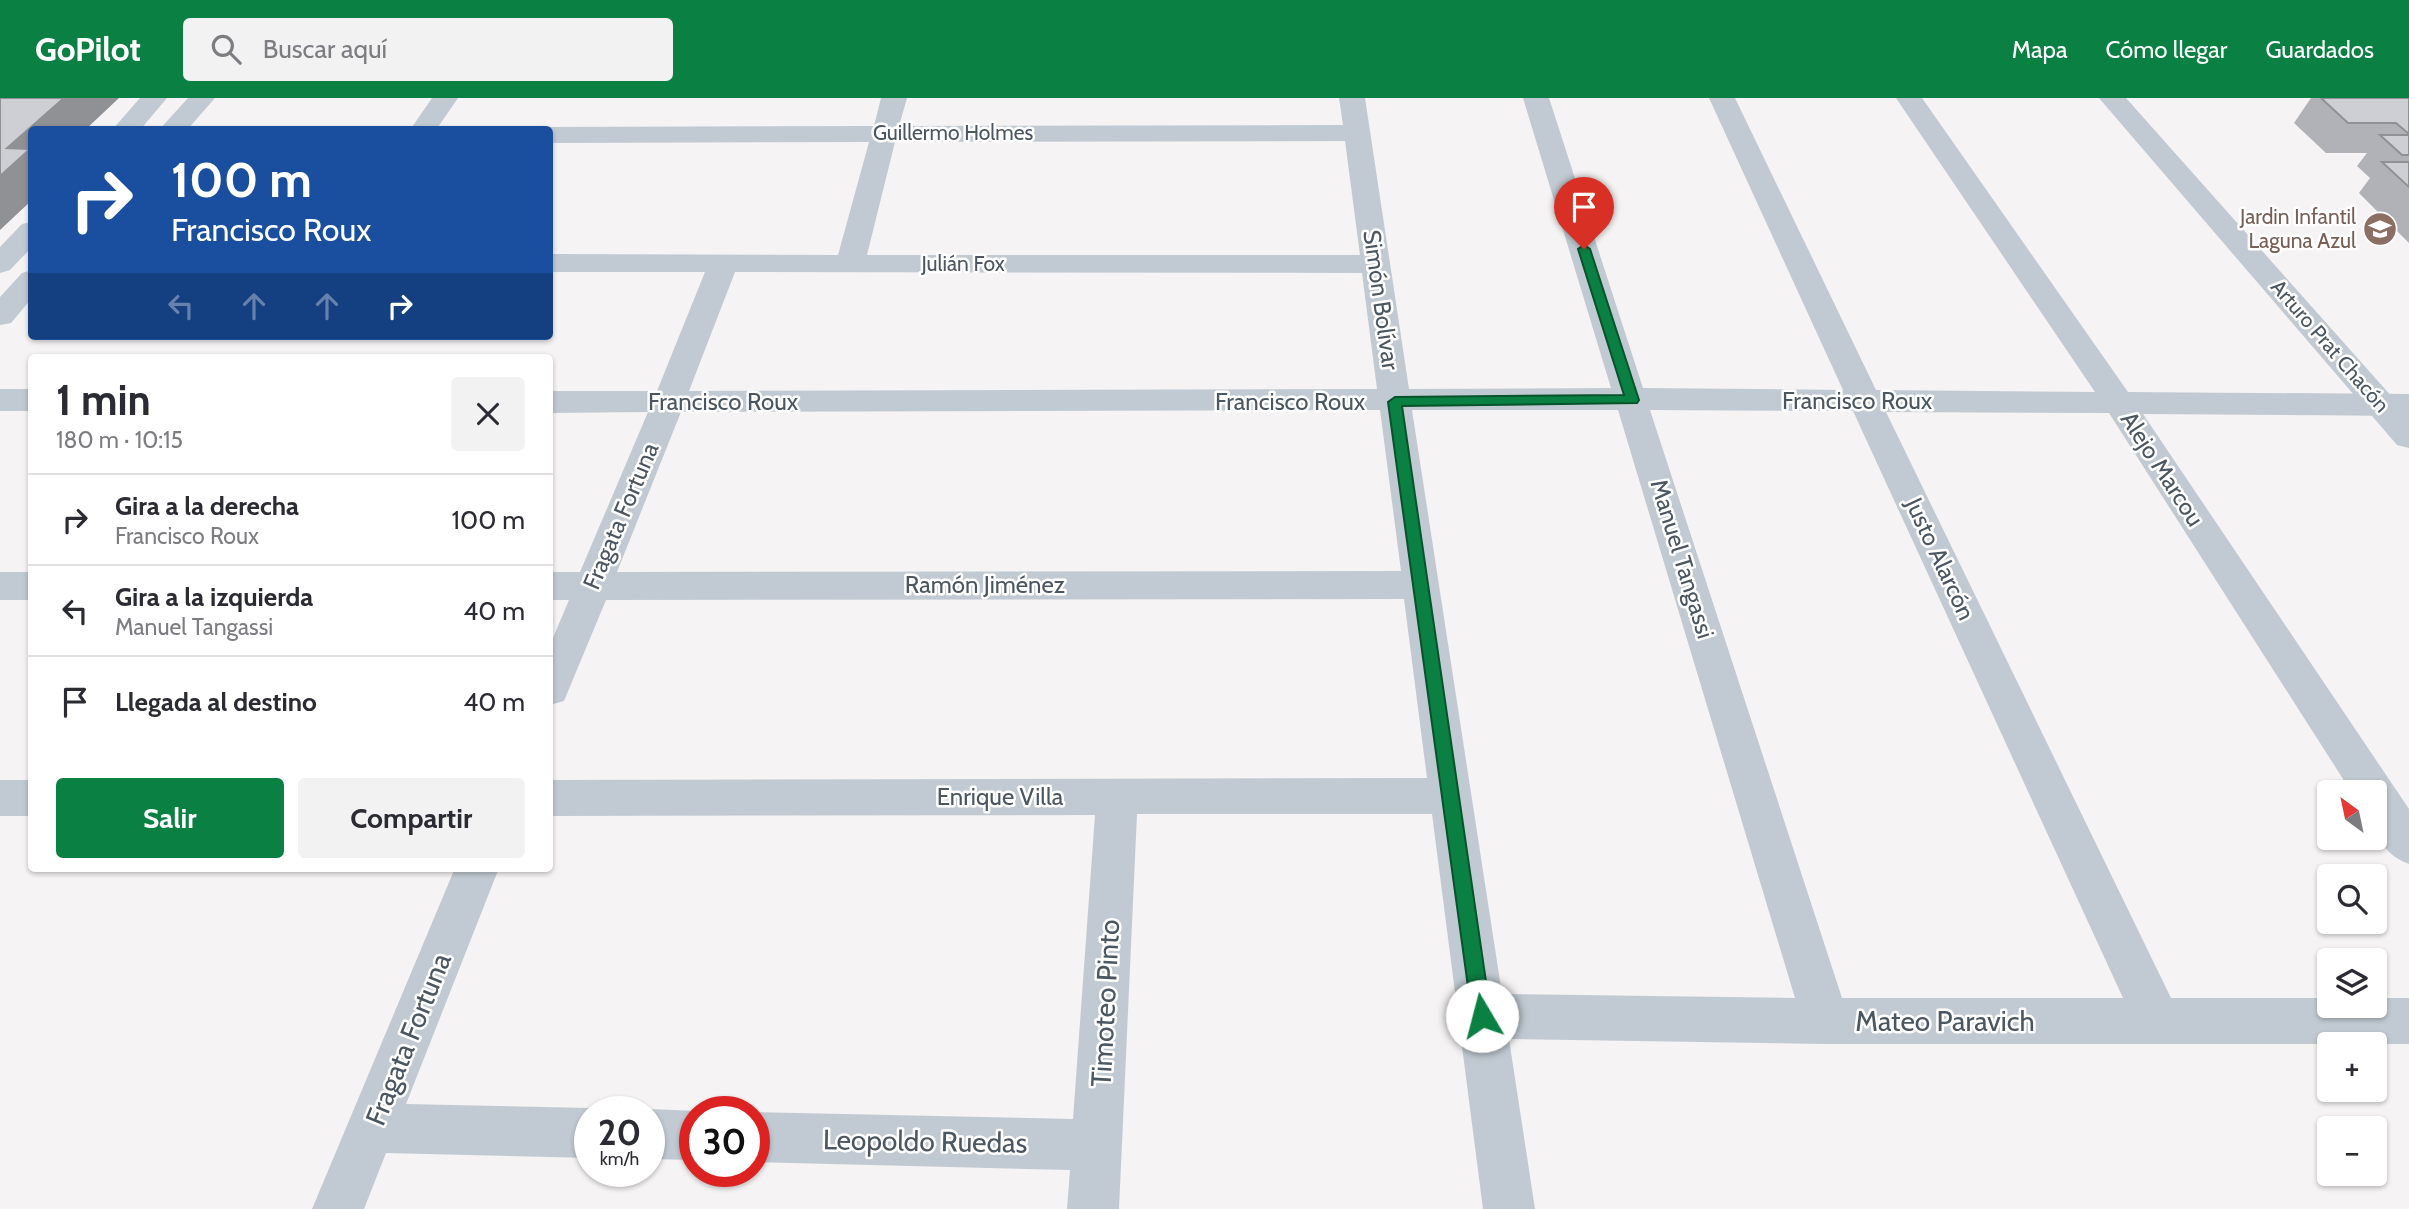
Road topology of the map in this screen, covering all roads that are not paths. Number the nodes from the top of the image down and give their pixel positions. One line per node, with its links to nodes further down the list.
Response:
1 (154, 98): 10 (street)
2 (202, 98): 11 (street)
3 (445, 98): 12 (street)
4 (894, 98): 13 (street)
5 (1536, 98): 25 (street, Manuel Tangassi)
6 (1722, 98): 26 (street, Justo Alarcón)
7 (1909, 98): 30 (street, Alejo Marcou)
8 (2112, 98): 31 (street, Arturo Prat Chacón)
9 (1355, 116): 13 (street, Guillermo Holmes); 20 (street, Simón Bolívar)
10 (129, 126)
11 (176, 126)
12 (425, 126)
13 (884, 133): 14 (street, Guillermo Holmes); 19 (street)
14 (553, 135)
15 (28, 234): 17 (street)
16 (553, 263): 18 (street, Julián Fox)
17 (0, 264)
18 (723, 264): 19 (street, Julián Fox); 28 (street, Fragata Fortuna)
19 (850, 264): 20 (street, Julián Fox)
20 (1376, 264): 29 (street, Simón Bolívar)
21 (28, 284): 22 (street)
22 (0, 316)
23 (0, 400): 24 (street)
24 (28, 400)
25 (1632, 400): 26 (street, Francisco Roux); 29 (street, Francisco Roux); 47 (street, Manuel Tangassi)
26 (1865, 401): 30 (street, Francisco Roux); 48 (street, Justo Alarcón)
27 (553, 402): 28 (street, Francisco Roux)
28 (669, 402): 29 (street, Francisco Roux); 37 (street, Fragata Fortuna)
29 (1395, 402): 33 (street, Simón Bolívar)
30 (2119, 403): 31 (street, Francisco Roux); 44 (street, Alejo Marcou)
31 (2395, 405): 32 (street, Arturo Prat Chacón)
32 (2409, 437)
33 (1421, 585): 37 (street, Ramón Jiménez); 39 (street, Simón Bolívar)
34 (0, 586): 35 (street)
35 (28, 586)
36 (553, 586): 37 (street, Ramón Jiménez)
37 (592, 586): 38 (street, Fragata Fortuna)
38 (553, 683)
39 (1451, 796): 40 (street, Enrique Villa); 46 (street, Simón Bolívar)
40 (1117, 797): 41 (street, Enrique Villa); 53 (street, Timoteo Pinto)
41 (553, 798)
42 (0, 799): 43 (street)
43 (28, 799)
44 (2409, 845)
45 (475, 872): 50 (street, Fragata Fortuna)
46 (1482, 1016): 47 (street, Mateo Paravich); 56 (street, Simón Bolívar)
47 (1826, 1021): 48 (street, Mateo Paravich)
48 (2157, 1021): 49 (street, Mateo Paravich)
49 (2409, 1021)
50 (371, 1128): 51 (street); 54 (street, Fragata Fortuna)
51 (574, 1133)
52 (770, 1137): 53 (street, Leopoldo Ruedas)
53 (1096, 1144): 55 (street, Timoteo Pinto)
54 (338, 1209)
55 (1093, 1209)
56 (1509, 1209)

